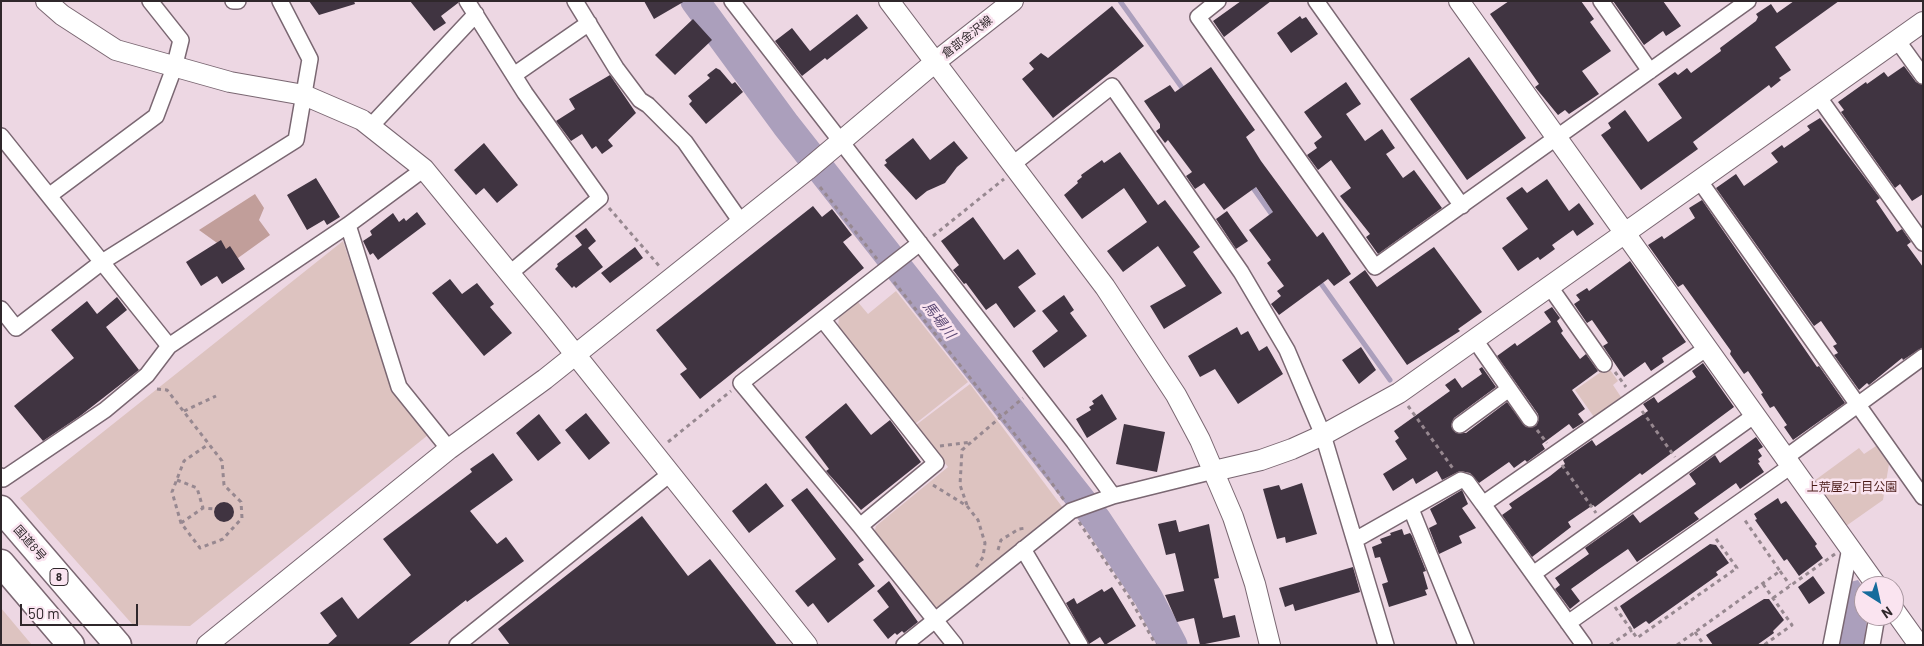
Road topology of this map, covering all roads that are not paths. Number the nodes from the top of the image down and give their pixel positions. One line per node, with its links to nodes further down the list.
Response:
1 (46, 1): 21 (street)
2 (150, 1): 21 (street)
3 (233, 1): 4 (street)
4 (238, 1)
5 (280, 1): 25 (street)
6 (467, 1): 16 (street)
7 (575, 1): 18 (street)
8 (732, 1): 30 (street)
9 (890, 1): 20 (street, 倉部金沢線)
10 (1013, 1): 20 (street, 倉部金沢線)
11 (1218, 1): 35 (street)
12 (1316, 1): 35 (street)
13 (1459, 1): 29 (street)
14 (1601, 1): 22 (street)
15 (1748, 1): 22 (street)
16 (476, 14): 23 (street); 27 (street)
17 (1923, 22): 19 (street)
18 (589, 23): 23 (street); 36 (street)
19 (1897, 40): 24 (street); 26 (street)
20 (934, 63): 30 (street); 32 (street)
21 (174, 68): 25 (street); 34 (street)
22 (1650, 71): 29 (street)
23 (514, 75): 42 (street)
24 (1923, 76)
25 (304, 95): 27 (street); 41 (street)
26 (1818, 96): 33 (street); 39 (street)
27 (370, 127): 31 (street)
28 (1, 136): 34 (street)
29 (1557, 137): 35 (street); 38 (street)
30 (840, 142): 36 (street); 40 (street)
31 (424, 169): 37 (street); 42 (street)
32 (1009, 171): 57 (street); 60 (street)
33 (1699, 180): 38 (street); 53 (street)
34 (50, 195): 41 (street)
35 (1462, 206)
36 (741, 222): 49 (street)
37 (348, 225): 47 (street); 58 (street)
38 (1624, 233): 43 (street); 48 (street)
39 (1923, 243)
40 (917, 247): 45 (street); 63 (street)
41 (102, 262): 44 (street); 47 (street)
42 (509, 274): 49 (street)
43 (1550, 287): 46 (street); 51 (street)
44 (1, 309)
45 (823, 320): 68 (street); 68 (street)
46 (1475, 340): 52 (street); 57 (street)
47 (169, 346): 62 (street)
48 (1707, 348): 54 (street); 65 (street)
49 (575, 354): 58 (street); 61 (street)
50 (1923, 357): 53 (street)
51 (1604, 364)
52 (1509, 390): 55 (street); 56 (street)
53 (1858, 404): 59 (street); 64 (street)
54 (1755, 415): 59 (street); 73 (street)
55 (1530, 419)
56 (1460, 425)
57 (1323, 435): 60 (street); 69 (street)
58 (449, 449): 82 (street)
59 (1788, 462): 71 (street); 77 (street)
60 (1214, 471): 63 (street); 88 (street)
61 (670, 474): 83 (street); 84 (street)
62 (1, 476)
63 (1113, 496): 70 (street)
64 (1923, 497)
65 (1483, 504): 67 (street); 73 (street)
66 (1, 509): 81 (highway, 国道8号 / 8)
67 (1412, 509): 69 (street); 90 (street)
68 (860, 526): 75 (street)
69 (1354, 540): 89 (street)
70 (1023, 549): 75 (street); 87 (street)
71 (1844, 550): 74 (street); 92 (street)
72 (1, 563): 80 (highway)
73 (1533, 574): 77 (street)
74 (1868, 576)
75 (935, 620): 85 (street); 86 (street)
76 (1904, 621): 79 (street)
77 (1568, 623): 91 (street)
78 (1875, 626): 93 (street)
79 (1917, 635)
80 (71, 645)
81 (118, 645)
82 (207, 645)
83 (456, 645)
84 (807, 645)
85 (904, 645)
86 (955, 645)
87 (1080, 645)
88 (1270, 645)
89 (1386, 645)
90 (1466, 645)
91 (1584, 645)
92 (1832, 645)
93 (1872, 645)

